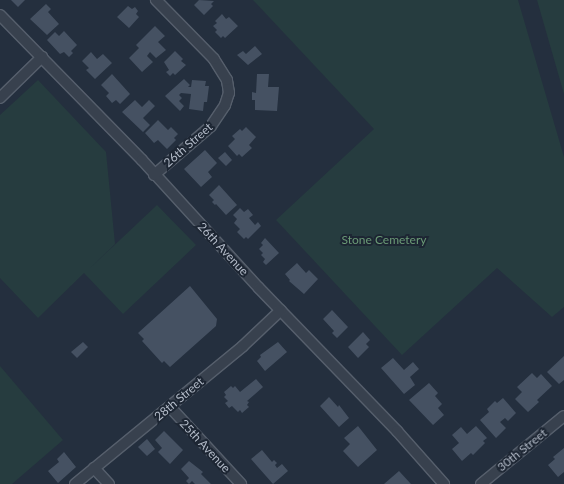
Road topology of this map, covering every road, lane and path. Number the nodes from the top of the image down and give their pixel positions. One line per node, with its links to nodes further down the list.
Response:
1 (156, 0): 5 (street, 26th Street)
2 (0, 14): 3 (street, 26th Avenue)
3 (42, 57): 4 (street); 5 (street, 26th Avenue)
4 (0, 98)
5 (154, 174): 6 (street, 26th Avenue)
6 (281, 310): 7 (street, 28th Street); 13 (street, 26th Avenue)
7 (170, 407): 9 (street, 28th Street); 12 (street, 25th Avenue)
8 (564, 416): 14 (street, 30th Street)
9 (94, 468): 10 (street, 28th Street); 11 (street)
10 (75, 484)
11 (109, 484)
12 (241, 484)
13 (444, 484)
14 (481, 484)

